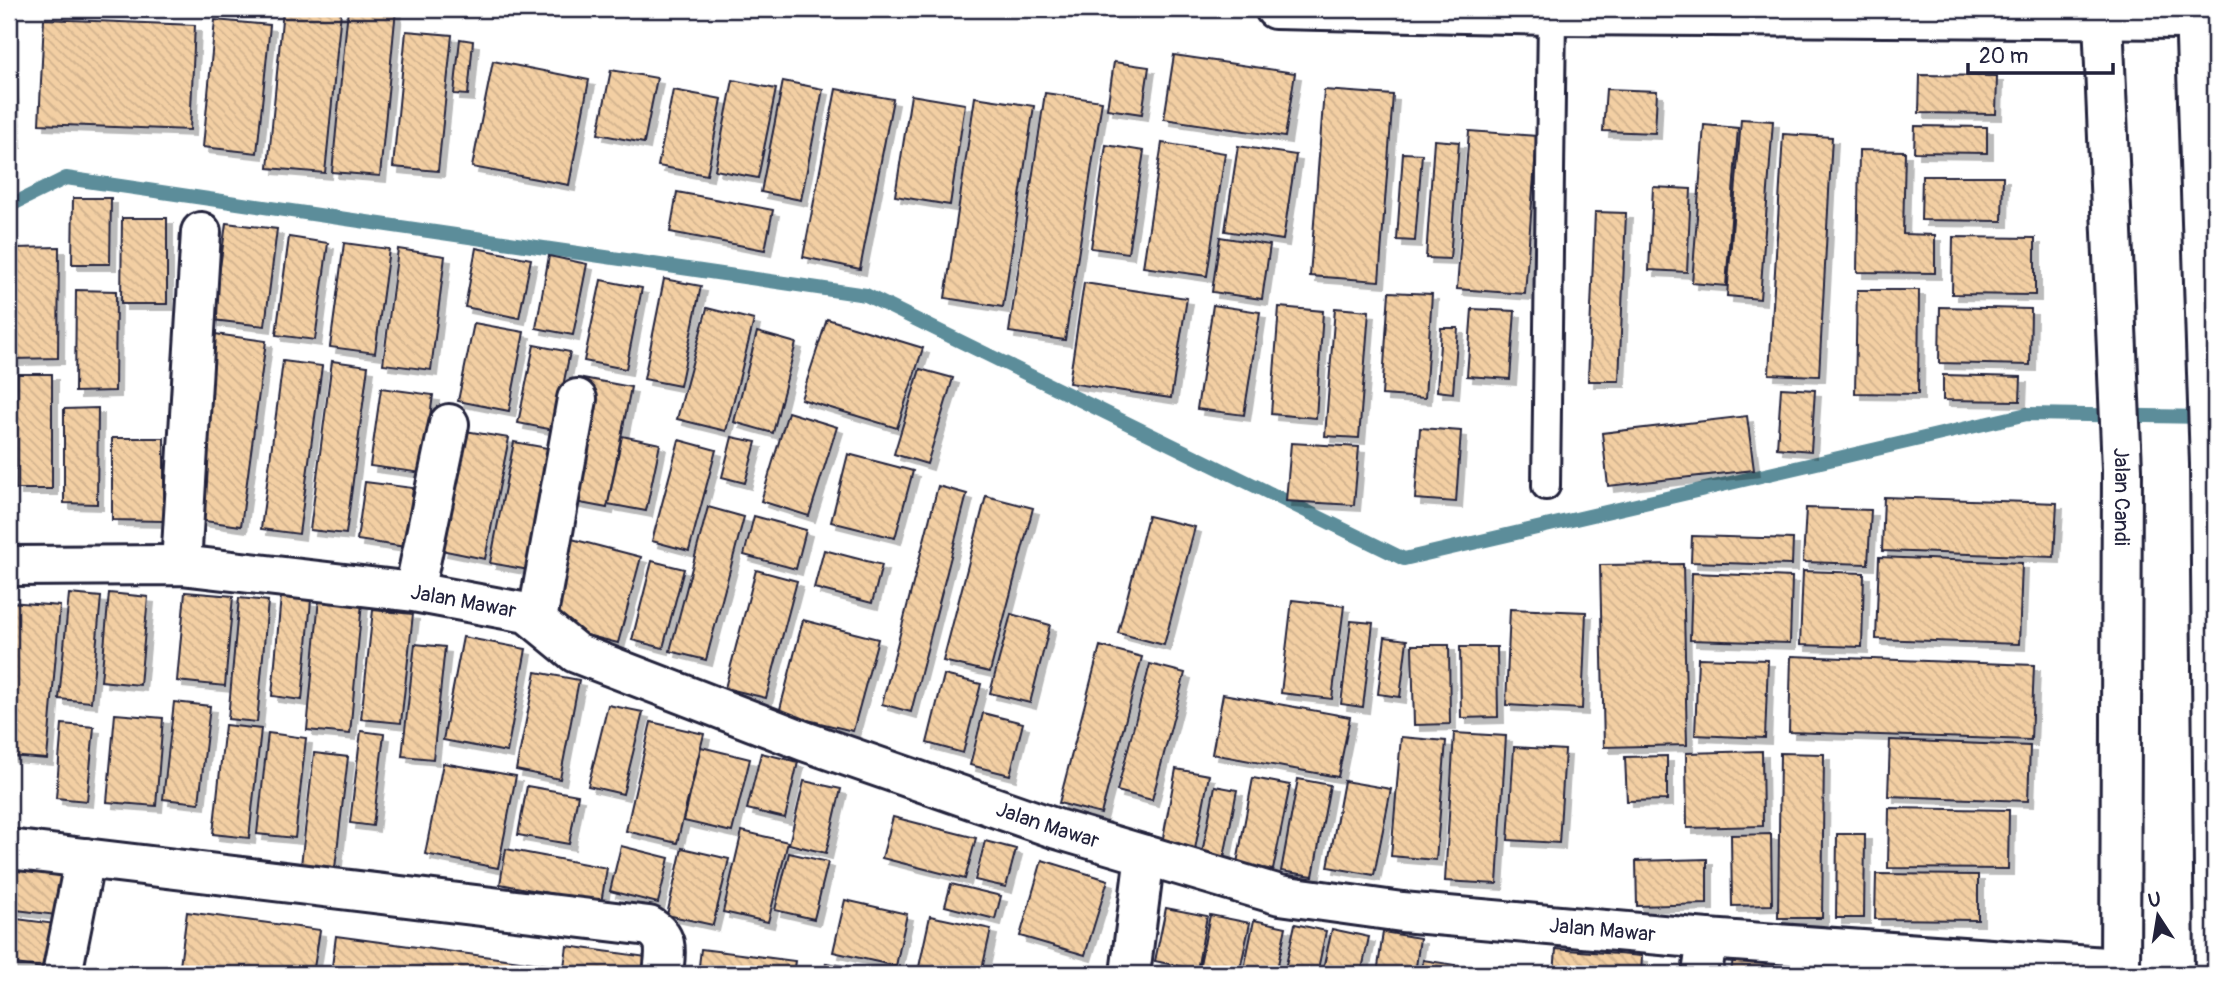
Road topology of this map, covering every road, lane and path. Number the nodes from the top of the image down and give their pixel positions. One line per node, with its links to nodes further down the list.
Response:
1 (1275, 9): 3 (main road)
2 (2195, 14): 4 (main road); 8 (main road)
3 (1552, 15): 4 (main road); 9 (lane)
4 (2103, 19): 18 (main road, Jalan Candi)
5 (201, 232): 10 (main road)
6 (577, 398): 13 (main road)
7 (449, 424): 12 (main road)
8 (2211, 459): 22 (main road)
9 (1546, 486)
10 (181, 565): 11 (main road, Jalan Mawar); 12 (main road, Jalan Mawar)
11 (9, 566)
12 (414, 592): 13 (main road, Jalan Mawar)
13 (537, 620): 15 (main road, Jalan Mawar)
14 (9, 849): 16 (main road)
15 (1146, 855): 17 (main road, Jalan Mawar); 21 (main road)
16 (85, 858): 19 (main road); 20 (main road)
17 (1705, 956): 18 (main road, Jalan Mawar)
18 (2120, 971)
19 (62, 974)
20 (663, 974)
21 (1130, 974)
22 (2215, 974)

